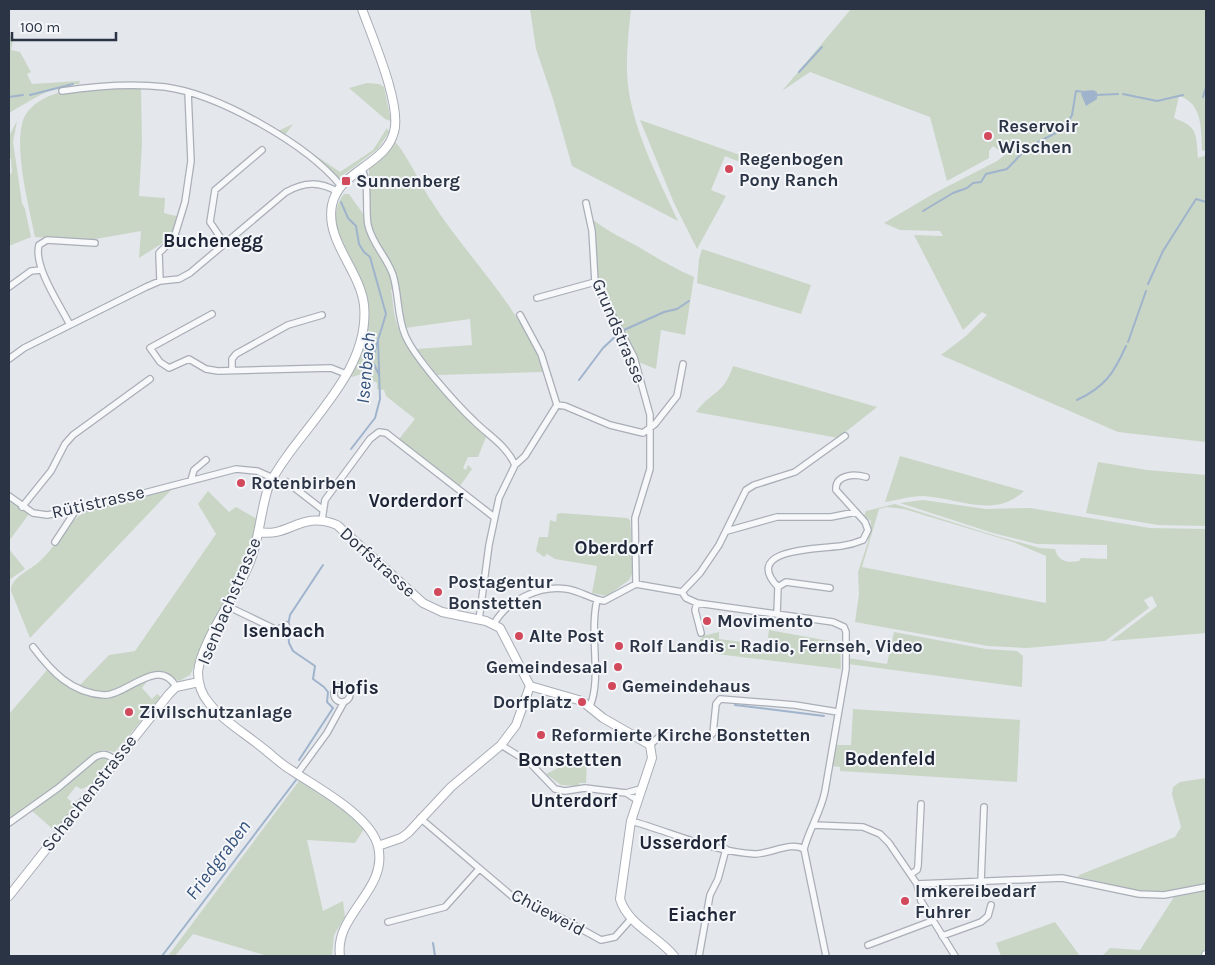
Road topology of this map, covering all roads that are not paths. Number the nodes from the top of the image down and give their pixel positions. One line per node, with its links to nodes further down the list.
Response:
1 (362, 9): 5 (street)
2 (62, 91): 3 (street)
3 (188, 92): 6 (street); 11 (street)
4 (262, 150): 8 (street)
5 (361, 169): 6 (street); 28 (street)
6 (340, 189): 8 (street); 22 (street, Isenbachstrasse)
7 (586, 203): 12 (street, Grundstrasse)
8 (224, 242): 11 (street)
9 (95, 243): 10 (street)
10 (41, 270): 13 (street); 18 (street)
11 (160, 281): 18 (street)
12 (595, 282): 14 (street); 25 (street, Grundstrasse)
13 (9, 287)
14 (537, 298)
15 (212, 314): 21 (street)
16 (322, 315): 21 (street)
17 (520, 315): 24 (street)
18 (70, 325): 19 (street)
19 (9, 359)
20 (683, 364): 25 (street)
21 (232, 370): 22 (street)
22 (346, 374): 30 (street, Isenbachstrasse)
23 (150, 379): 34 (street)
24 (557, 405): 25 (street); 28 (street)
25 (649, 429): 43 (street, Grundstrasse)
26 (845, 436): 40 (street)
27 (206, 460): 31 (street)
28 (515, 465): 38 (street)
29 (866, 477): 37 (street)
30 (273, 478): 31 (street, Rütistrasse); 41 (street, Isenbachstrasse)
31 (192, 480): 35 (street, Rütistrasse)
32 (287, 482): 36 (street)
33 (9, 496): 34 (street, Rütistrasse)
34 (22, 506): 35 (street, Rütistrasse)
35 (76, 510): 42 (street)
36 (324, 510): 38 (street, Dorfstrasse); 39 (street, Dorfstrasse)
37 (856, 512): 40 (street); 44 (street)
38 (494, 517): 51 (street)
39 (322, 520): 41 (street, Dorfstrasse); 51 (street, Dorfstrasse)
40 (727, 531): 46 (street)
41 (259, 532): 49 (street, Isenbachstrasse)
42 (55, 542)
43 (636, 584): 46 (street); 47 (street)
44 (778, 587): 45 (street); 50 (street)
45 (830, 588)
46 (682, 592): 48 (street)
47 (598, 600): 52 (street); 60 (street)
48 (697, 603): 50 (street); 54 (street)
49 (226, 606): 53 (street); 56 (street, Isenbachstrasse)
50 (777, 614): 61 (street)
51 (479, 620): 52 (street, Dorfstrasse)
52 (494, 624): 57 (street)
53 (286, 625)
54 (701, 633)
55 (33, 647): 58 (street)
56 (199, 682): 58 (street); 65 (street, Isenbachstrasse)
57 (530, 686): 60 (street); 62 (street)
58 (176, 687): 64 (street, Schachenstrasse)
59 (344, 702): 65 (street)
60 (590, 706): 63 (street)
61 (838, 712): 63 (street); 74 (street)
62 (502, 745): 67 (street); 71 (street)
63 (650, 745): 66 (street)
64 (115, 760): 73 (street); 83 (street, Schachenstrasse)
65 (297, 774): 75 (street, Isenbachstrasse)
66 (640, 789): 67 (street); 68 (street)
67 (626, 793): 68 (street)
68 (637, 800): 72 (street)
69 (921, 804): 79 (street)
70 (984, 807): 80 (street)
71 (420, 818): 75 (street); 78 (street, Chüeweid)
72 (631, 821): 77 (street); 85 (street)
73 (9, 823)
74 (813, 825): 76 (street); 79 (street)
75 (378, 846): 90 (street)
76 (804, 849): 77 (street); 93 (street)
77 (726, 850): 92 (street)
78 (479, 869): 85 (street, Chüeweid); 87 (street)
79 (910, 874): 81 (street)
80 (980, 881): 81 (street); 82 (street)
81 (917, 884): 86 (street)
82 (1206, 887)
83 (9, 896)
84 (991, 905): 88 (street)
85 (631, 918): 91 (street)
86 (932, 921): 88 (street); 89 (street)
87 (388, 922)
88 (942, 936): 94 (street)
89 (868, 945)
90 (340, 956)
91 (674, 956)
92 (699, 956)
93 (826, 956)
94 (955, 956)

